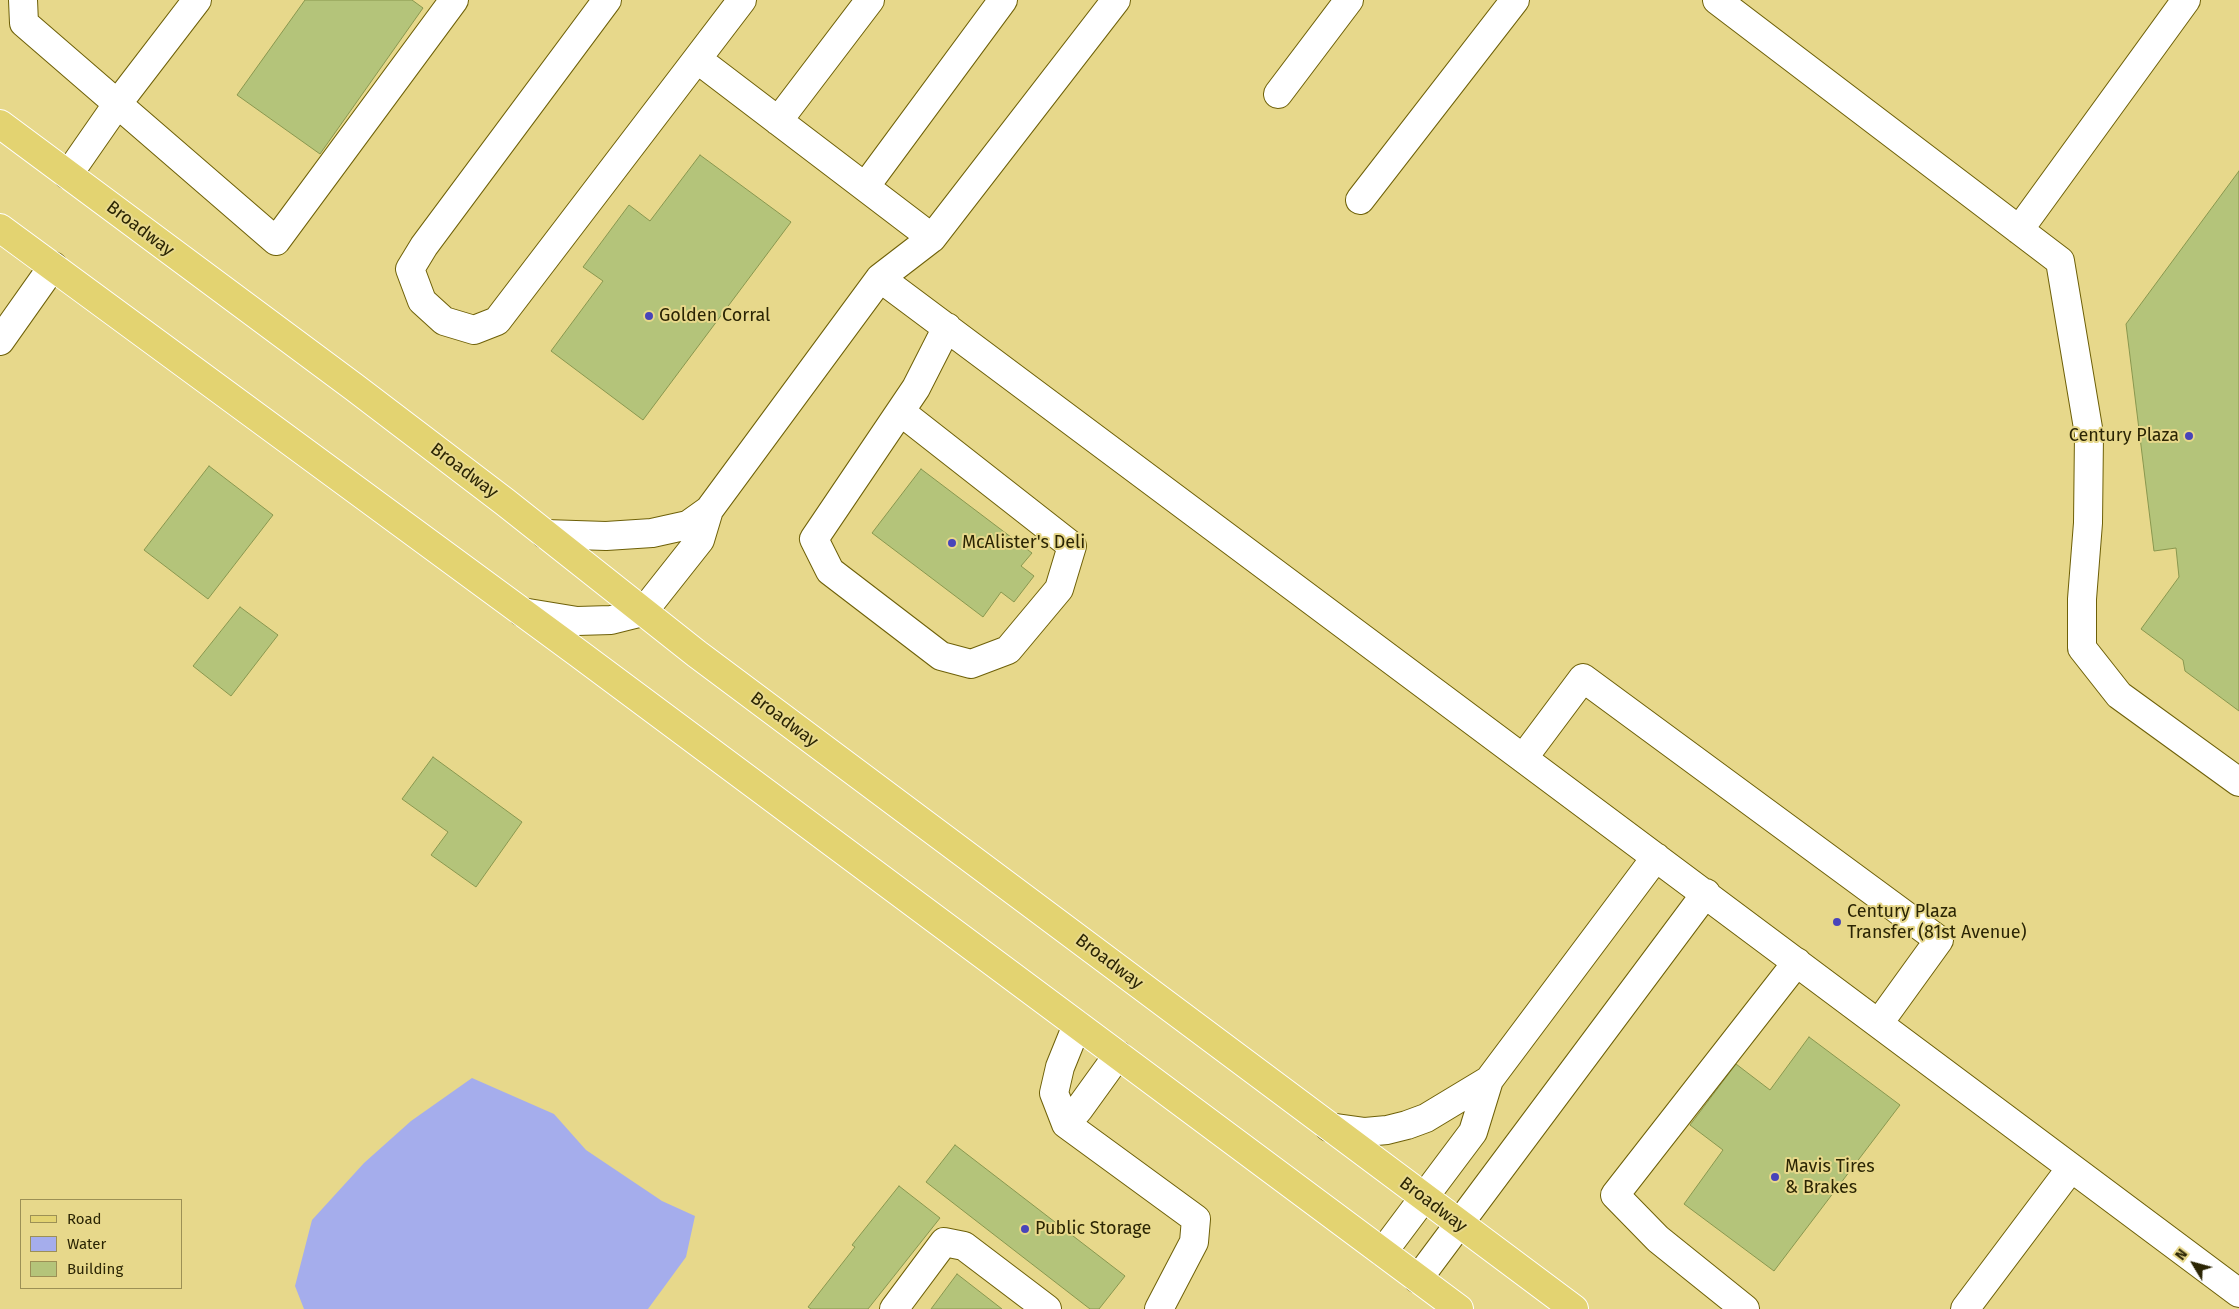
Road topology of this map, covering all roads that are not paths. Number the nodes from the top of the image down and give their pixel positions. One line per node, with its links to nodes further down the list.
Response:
1 (23, 0): 15 (lane)
2 (198, 0): 15 (lane)
3 (454, 0): 15 (lane)
4 (607, 0): 13 (lane)
5 (742, 0): 13 (lane)
6 (870, 0): 16 (lane)
7 (1003, 0): 19 (lane)
8 (1116, 0): 23 (lane)
9 (1349, 0): 14 (lane)
10 (1516, 0): 20 (lane)
11 (1717, 0): 22 (lane)
12 (2186, 0): 22 (lane)
13 (697, 59): 16 (lane)
14 (1278, 94)
15 (118, 103): 18 (lane)
16 (778, 121): 19 (lane)
17 (0, 124): 18 (main road, Broadway)
18 (68, 175): 30 (main road, Broadway)
19 (865, 187): 23 (lane)
20 (1360, 200)
21 (0, 228): 24 (main road)
22 (2019, 230): 34 (lane)
23 (932, 238): 25 (lane)
24 (53, 266): 27 (lane); 31 (main road)
25 (880, 278): 26 (lane); 29 (lane)
26 (947, 327): 28 (lane); 33 (lane)
27 (0, 341)
28 (901, 412): 28 (lane)
29 (709, 510): 30 (lane); 32 (lane)
30 (545, 534): 32 (main road, Broadway)
31 (522, 612): 32 (lane); 39 (main road)
32 (643, 612): 43 (main road, Broadway)
33 (1524, 757): 35 (lane); 38 (lane)
34 (2239, 782)
35 (1656, 857): 36 (lane); 41 (lane)
36 (1706, 893): 37 (lane); 46 (lane)
37 (1797, 962): 38 (lane); 55 (lane)
38 (1879, 1023): 44 (lane)
39 (1077, 1025): 40 (main road); 42 (lane)
40 (1118, 1055): 42 (lane); 47 (main road)
41 (1489, 1080): 43 (lane); 45 (lane)
42 (1066, 1124): 52 (lane)
43 (1329, 1127): 45 (main road, Broadway)
44 (2071, 1168): 49 (lane); 56 (lane)
45 (1424, 1198): 46 (main road, Broadway); 47 (lane)
46 (1459, 1224): 48 (lane); 54 (main road, Broadway)
47 (1384, 1252): 48 (main road)
48 (1418, 1279): 53 (main road)
49 (2239, 1294)
50 (894, 1309): 51 (lane)
51 (1047, 1309)
52 (1159, 1309)
53 (1459, 1309)
54 (1574, 1309)
55 (1745, 1309)
56 (1965, 1309)

